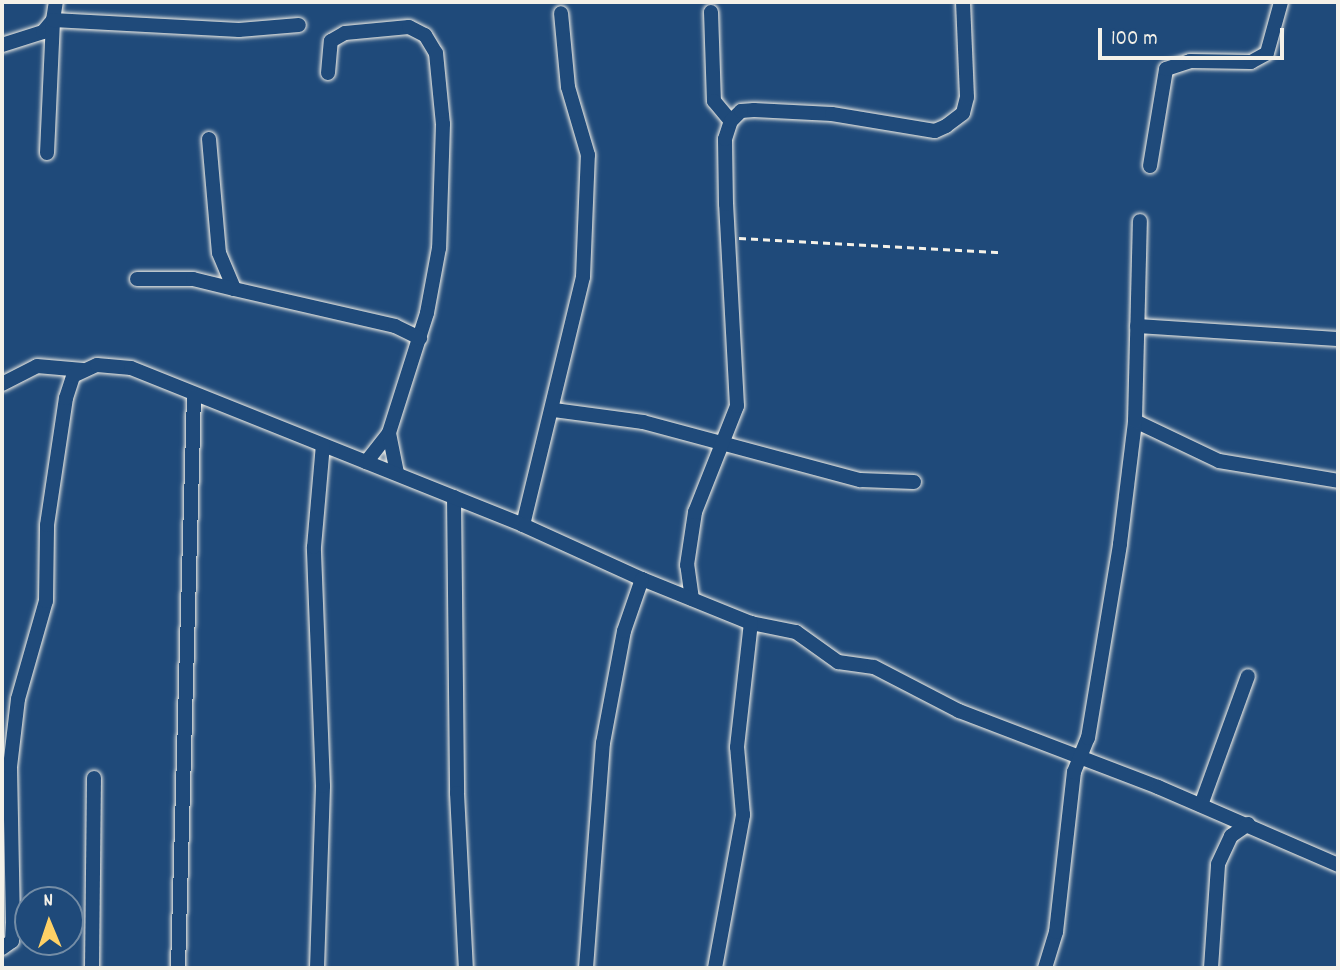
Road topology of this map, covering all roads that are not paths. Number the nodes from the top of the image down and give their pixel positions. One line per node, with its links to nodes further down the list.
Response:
1 (56, 2): 6 (street)
2 (963, 2): 10 (street)
3 (1281, 2): 13 (street)
4 (711, 12): 10 (street)
5 (561, 13): 23 (street)
6 (54, 20): 7 (street); 8 (street); 12 (street)
7 (299, 25)
8 (2, 45)
9 (328, 73): 18 (street)
10 (731, 121): 27 (street)
11 (209, 139): 16 (street)
12 (47, 153)
13 (1150, 166)
14 (1140, 221): 17 (street)
15 (137, 279): 16 (street)
16 (234, 289): 18 (street)
17 (1137, 326): 19 (street); 24 (street)
18 (420, 338): 25 (street)
19 (1338, 339)
20 (83, 370): 21 (street); 22 (street); 43 (street)
21 (2, 384)
22 (194, 396): 26 (street); 45 (street)
23 (554, 410): 27 (street); 33 (street)
24 (1135, 421): 30 (street); 38 (street)
25 (389, 433): 28 (street); 29 (street)
26 (323, 445): 28 (street); 46 (street)
27 (720, 447): 31 (street); 35 (street)
28 (366, 462): 29 (street)
29 (397, 473): 32 (street)
30 (1338, 481)
31 (914, 482)
32 (454, 497): 33 (street); 47 (street)
33 (523, 524): 34 (street)
34 (642, 579): 35 (street); 48 (street)
35 (692, 599): 36 (street)
36 (751, 622): 38 (street); 49 (street)
37 (1248, 676): 40 (street)
38 (1078, 757): 40 (street); 50 (street)
39 (94, 778): 44 (street)
40 (1201, 805): 41 (street)
41 (1248, 824): 42 (street); 51 (street)
42 (1338, 865)
43 (2, 948)
44 (92, 968)
45 (178, 968)
46 (317, 968)
47 (466, 968)
48 (586, 968)
49 (715, 968)
50 (1045, 968)
51 (1211, 968)

